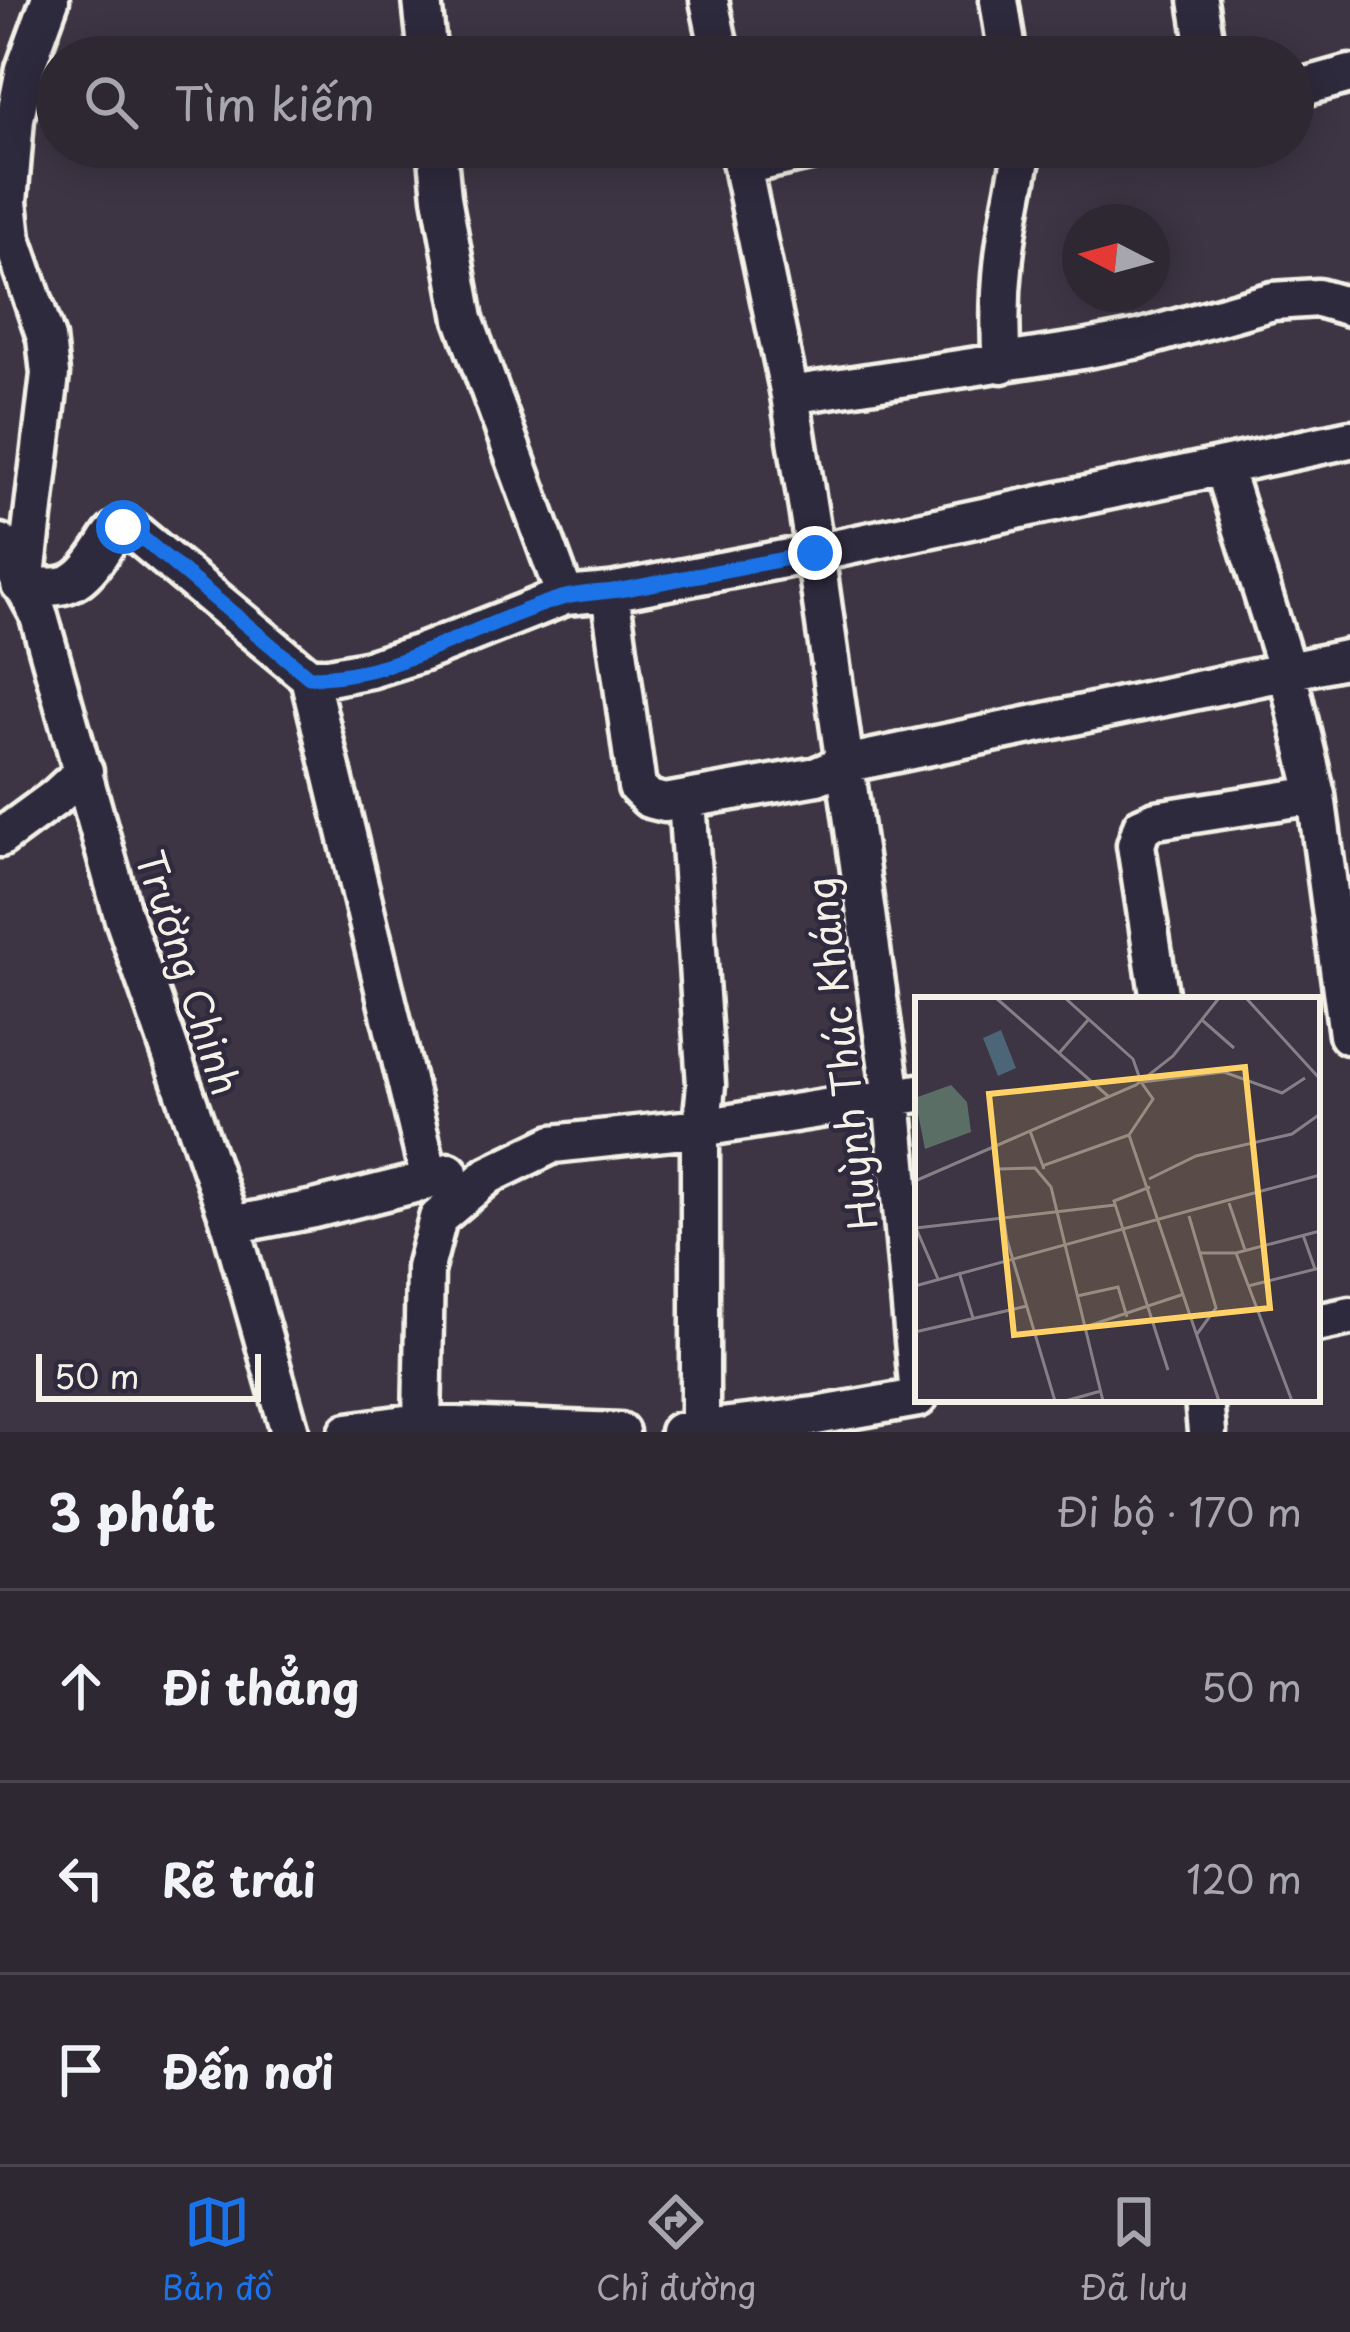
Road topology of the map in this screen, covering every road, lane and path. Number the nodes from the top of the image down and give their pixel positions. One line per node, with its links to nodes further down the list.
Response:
1 (50, 0): 6 (street)
2 (422, 0): 7 (street)
3 (710, 0): 8 (street)
4 (999, 0): 9 (street)
5 (1198, 0): 10 (street)
6 (37, 36)
7 (426, 36)
8 (717, 36)
9 (1005, 36)
10 (1204, 36)
11 (36, 39): 24 (street)
12 (1350, 74): 13 (street)
13 (1314, 84)
14 (439, 168): 26 (street)
15 (742, 168): 19 (street, Huỳnh Thúc Kháng)
16 (1026, 168): 18 (street)
17 (1350, 307): 18 (street)
18 (1002, 364): 19 (street)
19 (790, 395): 23 (street, Huỳnh Thúc Kháng)
20 (1350, 439): 21 (street)
21 (1223, 466): 23 (street); 28 (street)
22 (0, 543): 24 (street, Trường Chinh)
23 (815, 553): 25 (street); 30 (street, Huỳnh Thúc Kháng)
24 (12, 583): 29 (street); 31 (street, Trường Chinh)
25 (610, 592): 26 (street); 33 (street)
26 (565, 596): 29 (street)
27 (1350, 658): 28 (street)
28 (1287, 671): 30 (street); 32 (street)
29 (309, 677): 40 (street)
30 (845, 764): 33 (street); 37 (street, Huỳnh Thúc Kháng)
31 (84, 771): 34 (street); 41 (street, Trường Chinh)
32 (1316, 795): 35 (street); 36 (street)
33 (687, 799): 38 (street)
34 (0, 838)
35 (1160, 997)
36 (1338, 1036)
37 (905, 1095): 38 (street); 43 (street, Huỳnh Thúc Kháng)
38 (701, 1128): 39 (street); 49 (street)
39 (553, 1144): 40 (street); 48 (street)
40 (430, 1180): 41 (street)
41 (231, 1225): 50 (street, Trường Chinh)
42 (1350, 1316): 44 (street)
43 (915, 1318)
44 (1320, 1321)
45 (915, 1399): 49 (street)
46 (919, 1402): 53 (street)
47 (1204, 1402): 54 (street)
48 (422, 1424): 51 (street); 52 (street)
49 (693, 1431)
50 (290, 1432)
51 (348, 1432)
52 (620, 1432)
53 (923, 1432)
54 (1207, 1432)

